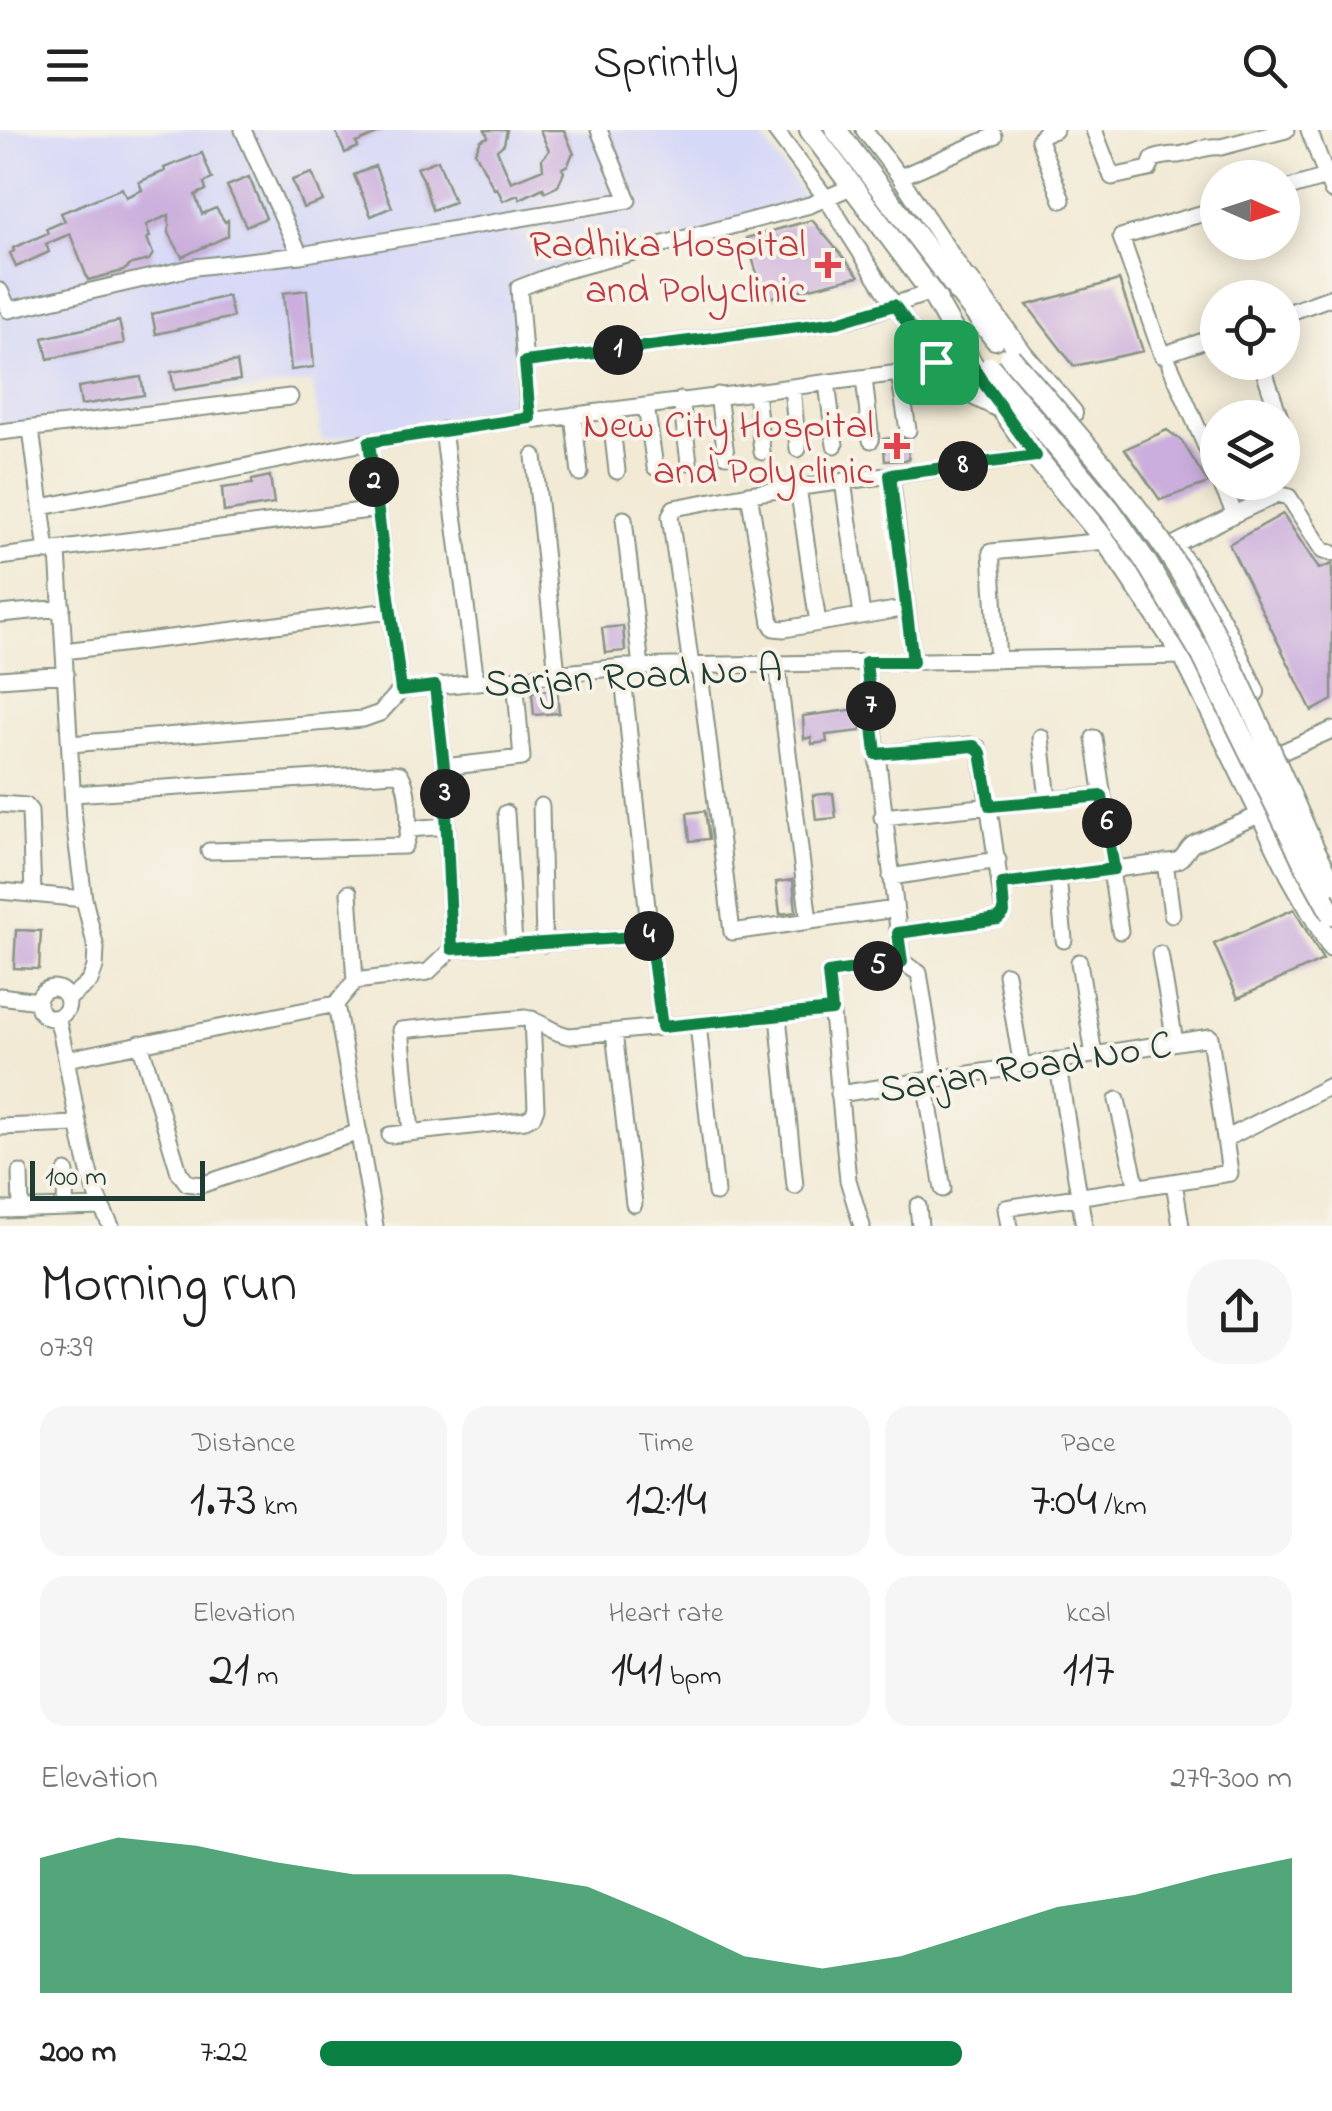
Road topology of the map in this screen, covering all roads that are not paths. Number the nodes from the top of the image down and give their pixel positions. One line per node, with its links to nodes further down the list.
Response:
1 (243, 130): 20 (street)
2 (599, 130): 20 (street)
3 (775, 130): 17 (street)
4 (810, 130): 15 (main road)
5 (836, 130): 21 (main road)
6 (864, 130): 13 (street)
7 (1055, 130): 18 (street)
8 (1094, 130): 9 (street)
9 (1286, 130)
10 (1309, 130): 12 (street)
11 (994, 136): 13 (street)
12 (1325, 153): 14 (street)
13 (900, 178): 21 (street)
14 (1329, 184): 16 (street)
15 (853, 186): 17 (street); 23 (main road)
16 (1300, 188)
17 (826, 198): 25 (street); 29 (street)
18 (1062, 200)
19 (1200, 214): 27 (street)
20 (300, 255): 22 (street)
21 (964, 287): 72 (main road); 125 (main road, bridge)
22 (0, 291)
23 (931, 292): 25 (street); 28 (main road); 133 (main road, bridge)
24 (1332, 298): 26 (street)
25 (894, 305): 29 (street); 30 (street)
26 (1300, 309)
27 (1200, 342)
28 (961, 345): 30 (street); 42 (main road)
29 (525, 362): 46 (street)
30 (936, 362): 32 (street); 42 (street)
31 (1170, 365): 49 (street)
32 (899, 373): 33 (street); 47 (street)
33 (864, 378): 34 (street); 50 (street)
34 (827, 382): 35 (street); 52 (street)
35 (792, 387): 36 (street); 53 (street)
36 (756, 391): 37 (street); 54 (street)
37 (718, 396): 39 (street); 55 (street)
38 (290, 397): 45 (street)
39 (681, 400): 40 (street); 58 (street)
40 (646, 406): 41 (street); 59 (street)
41 (610, 410): 43 (street); 60 (street)
42 (1005, 413): 57 (main road)
43 (573, 415): 44 (street); 61 (street)
44 (538, 420)
45 (30, 429): 48 (street); 67 (street)
46 (443, 430): 51 (street); 96 (street)
47 (908, 430)
48 (0, 432)
49 (1200, 434)
50 (871, 440)
51 (369, 442): 67 (street); 68 (street)
52 (834, 444)
53 (798, 448)
54 (762, 452)
55 (726, 455)
56 (534, 456): 93 (street)
57 (1036, 456): 62 (street); 71 (main road)
58 (689, 462)
59 (656, 467)
60 (617, 470)
61 (580, 474)
62 (890, 475): 63 (street); 77 (street)
63 (842, 482): 64 (street); 80 (street)
64 (798, 487): 65 (street); 81 (street)
65 (749, 494): 81 (street); 89 (street)
66 (1228, 500): 69 (street)
67 (42, 507): 73 (street)
68 (377, 508): 73 (street); 78 (street)
69 (1234, 514): 72 (street); 74 (street)
70 (624, 518): 90 (street)
71 (1106, 541): 84 (main road); 85 (street)
72 (1171, 546): 82 (main road)
73 (52, 551): 75 (street); 76 (street)
74 (1332, 553)
75 (0, 557)
76 (62, 608): 79 (street); 83 (street)
77 (907, 608): 80 (street); 87 (street)
78 (390, 611): 83 (street); 98 (street)
79 (0, 614)
80 (862, 615): 81 (street)
81 (818, 624)
82 (1228, 634): 84 (street); 103 (main road)
83 (64, 651): 92 (street)
84 (1184, 656): 85 (street, Sarjan Road No A); 106 (main road)
85 (998, 660): 87 (street, Sarjan Road No A)
86 (866, 662): 87 (street, Sarjan Road No A); 88 (street, Sarjan Road No A); 104 (street)
87 (913, 662)
88 (777, 664): 89 (street, Sarjan Road No A); 134 (street)
89 (695, 666): 90 (street, Sarjan Road No A); 134 (street)
90 (641, 667): 91 (street, Sarjan Road No A)
91 (622, 668): 93 (street, Sarjan Road No A); 137 (street)
92 (66, 674): 95 (street); 102 (street)
93 (557, 674): 94 (street, Sarjan Road No A)
94 (515, 678): 96 (street, Sarjan Road No A); 105 (street)
95 (0, 679)
96 (476, 682): 97 (street, Sarjan Road No A)
97 (435, 686): 98 (street, Sarjan Road No A); 105 (street)
98 (401, 690): 102 (street)
99 (1332, 730): 103 (street)
100 (1041, 737): 109 (street)
101 (1094, 738): 108 (street)
102 (70, 744): 107 (street)
103 (1281, 752): 106 (street); 121 (main road)
104 (876, 754): 112 (street); 115 (street)
105 (444, 767): 116 (street)
106 (1240, 770): 114 (main road)
107 (73, 794): 117 (street); 130 (street)
108 (1102, 796): 109 (street); 122 (street)
109 (1048, 800): 112 (street)
110 (0, 804): 129 (street)
111 (542, 806): 139 (street)
112 (990, 806): 115 (street); 119 (street)
113 (506, 813): 140 (street)
114 (1261, 814): 120 (street); 141 (main road)
115 (882, 817): 123 (street)
116 (447, 826): 117 (street); 142 (street)
117 (409, 829): 118 (street)
118 (209, 851)
119 (998, 860): 123 (street); 126 (street)
120 (1166, 862): 122 (street); 132 (street)
121 (1332, 868)
122 (1113, 870): 124 (street); 135 (street)
123 (891, 877): 131 (street)
124 (1058, 877): 126 (street); 138 (street)
125 (1332, 883)
126 (1002, 884): 136 (street)
127 (0, 891): 129 (street)
128 (349, 893): 147 (street)
129 (33, 894): 130 (street)
130 (84, 899): 149 (street)
131 (895, 909): 134 (street); 136 (street)
132 (1172, 914)
133 (1332, 914)
134 (809, 921)
135 (1120, 931)
136 (898, 933): 144 (street)
137 (650, 936): 139 (street); 157 (street)
138 (1064, 940)
139 (544, 944): 140 (street)
140 (514, 946): 142 (street)
141 (1332, 948)
142 (452, 949): 147 (street)
143 (1160, 954): 159 (street)
144 (902, 962): 152 (street); 165 (street)
145 (1079, 962): 161 (street)
146 (1006, 974): 164 (street)
147 (355, 981): 151 (street)
148 (0, 996): 150 (street)
149 (68, 999): 150 (street); 154 (street)
150 (38, 1001): 154 (street)
151 (336, 1004): 160 (street); 171 (street)
152 (832, 1010): 153 (street); 167 (street)
153 (778, 1016): 156 (street); 178 (street)
154 (57, 1018): 162 (street)
155 (532, 1019): 158 (street); 172 (street); 172 (street)
156 (698, 1024): 157 (street); 181 (street)
157 (662, 1027): 158 (street)
158 (614, 1032): 183 (street)
159 (1175, 1042): 161 (street, Sarjan Road No C); 174 (street, Sarjan Road No C)
160 (140, 1044): 162 (street); 171 (street)
161 (1094, 1055): 163 (street, Sarjan Road No C)
162 (67, 1059): 169 (street)
163 (1058, 1060): 164 (street, Sarjan Road No C); 182 (street)
164 (1022, 1066): 165 (street, Sarjan Road No C)
165 (931, 1080): 167 (street, Sarjan Road No C); 180 (street)
166 (1332, 1085): 174 (street)
167 (840, 1094): 194 (street)
168 (1117, 1100): 179 (street)
169 (77, 1124): 170 (street); 186 (street)
170 (0, 1127)
171 (359, 1132): 193 (street)
172 (412, 1132): 173 (street)
173 (390, 1135)
174 (1225, 1139): 177 (street)
175 (66, 1172): 185 (street)
176 (20, 1173): 187 (street)
177 (1174, 1182): 179 (street); 198 (street)
178 (795, 1186)
179 (1137, 1188): 182 (street)
180 (943, 1189)
181 (716, 1192)
182 (1080, 1198): 196 (street); 197 (street)
183 (634, 1204)
184 (918, 1206): 195 (street)
185 (65, 1208): 186 (street); 188 (street)
186 (95, 1208): 191 (street); 192 (street)
187 (20, 1209): 188 (street); 189 (street)
188 (42, 1209): 190 (street)
189 (0, 1210)
190 (42, 1226)
191 (88, 1226)
192 (110, 1226)
193 (375, 1226)
194 (862, 1226)
195 (920, 1226)
196 (1009, 1226)
197 (1084, 1226)
198 (1182, 1226)

